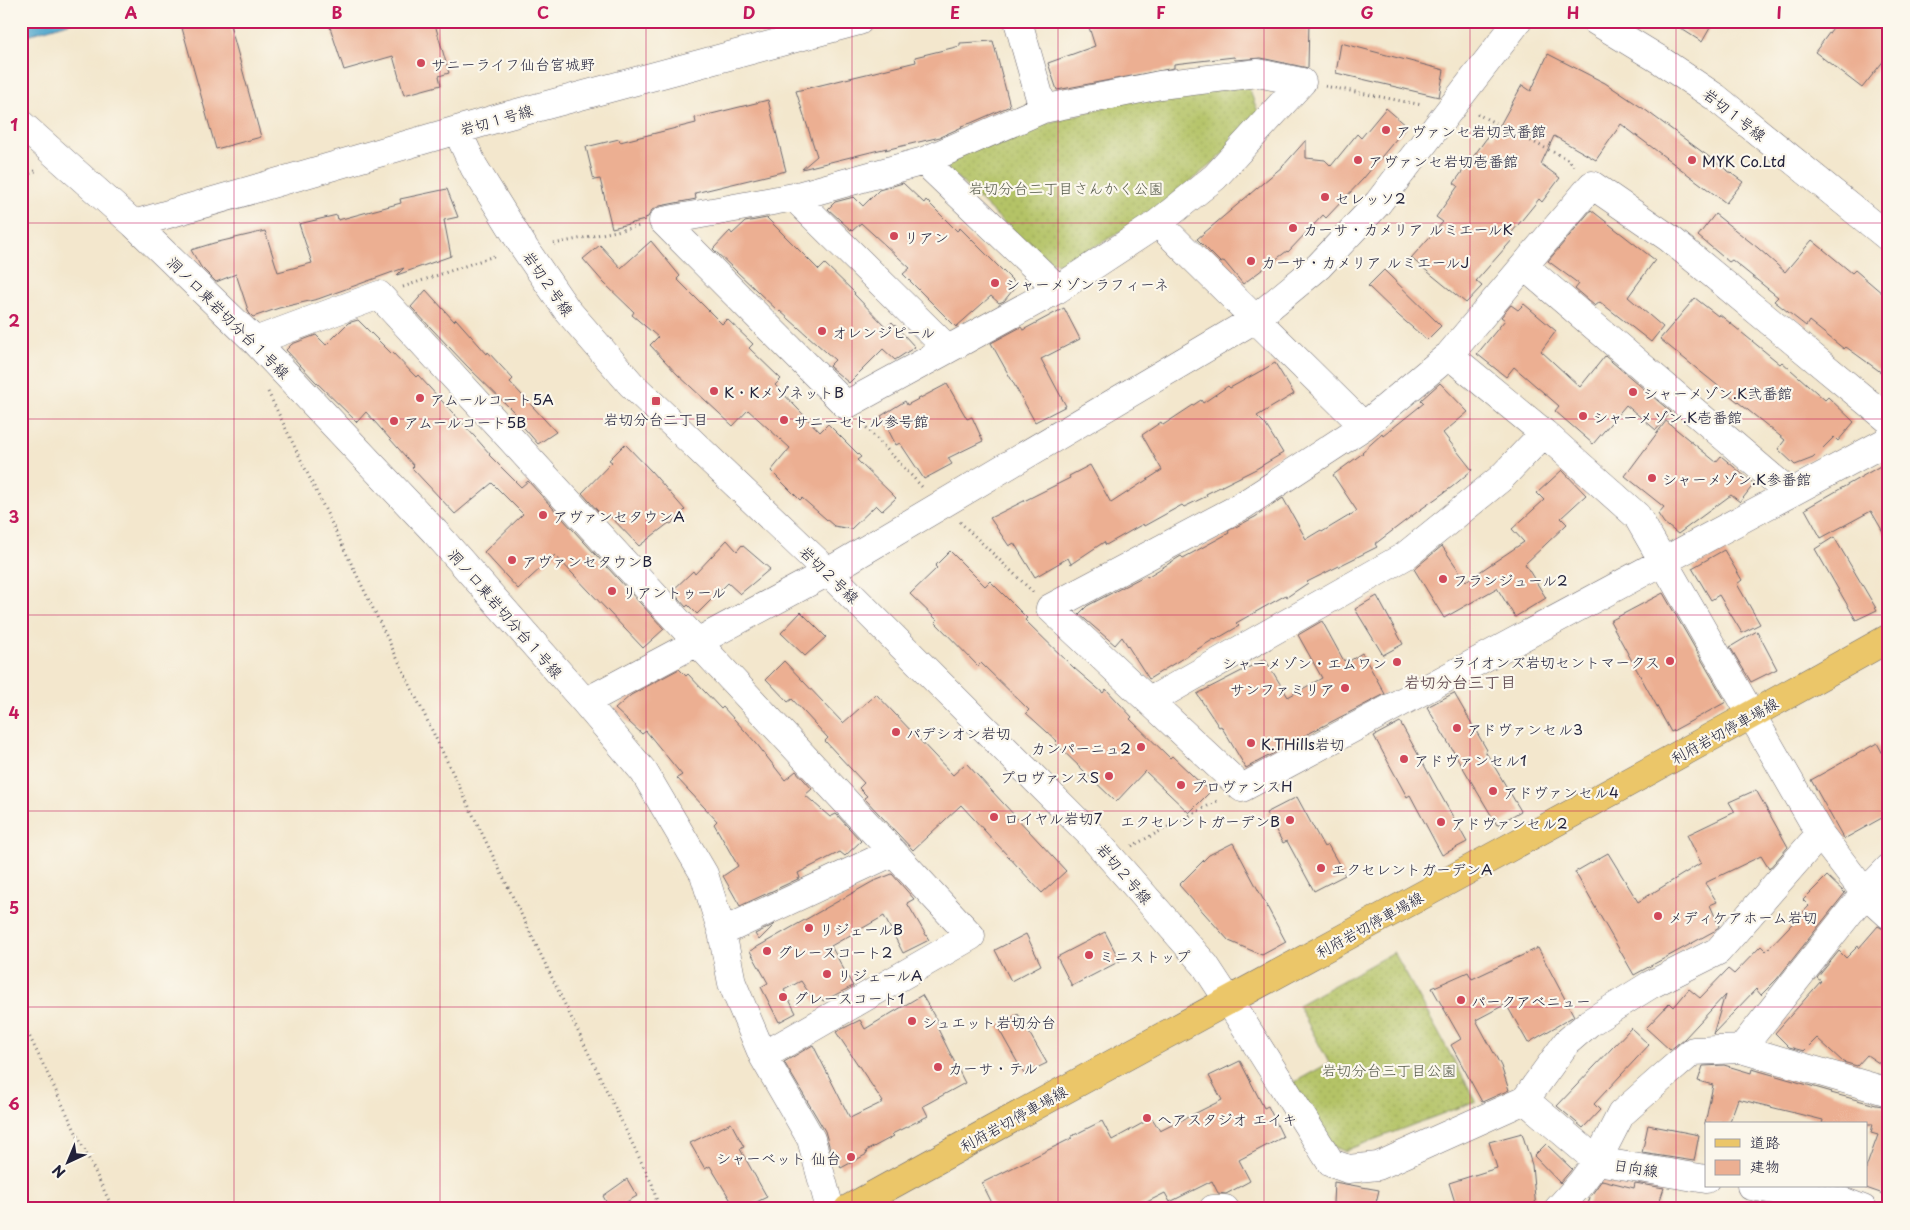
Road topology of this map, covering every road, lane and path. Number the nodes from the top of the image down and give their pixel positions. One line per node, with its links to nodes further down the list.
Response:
1 (859, 21): 10 (street, 岩切１号線)
2 (1018, 21): 7 (street)
3 (1518, 21): 23 (street)
4 (1596, 21): 17 (street, 岩切１号線)
5 (1302, 82): 6 (path); 7 (street); 15 (street)
6 (1426, 106)
7 (1043, 108): 11 (street)
8 (1475, 113): 12 (path)
9 (21, 124): 16 (street, 洞ノ口東岩切分台１号線)
10 (456, 130): 16 (street, 岩切１号線); 37 (street, 岩切２号線)
11 (924, 161): 13 (street); 21 (street)
12 (1592, 186): 20 (street); 29 (street)
13 (794, 197): 14 (street); 25 (street)
14 (663, 221): 18 (path); 28 (street)
15 (1158, 223): 21 (street); 23 (street)
16 (134, 224): 24 (street, 洞ノ口東岩切分台１号線)
17 (1889, 238)
18 (554, 244)
19 (497, 255): 22 (path)
20 (1524, 266): 26 (street); 34 (street)
21 (1058, 289): 25 (street)
22 (379, 295): 24 (street); 40 (street)
23 (1255, 320): 30 (street); 37 (street)
24 (255, 341): 42 (street, 洞ノ口東岩切分台１号線)
25 (948, 349): 28 (street)
26 (1449, 354): 30 (street); 31 (street)
27 (263, 383): 62 (path)
28 (846, 405): 33 (path)
29 (1889, 420)
30 (1364, 426): 38 (street)
31 (1544, 433): 36 (street); 41 (street)
32 (1889, 440): 34 (street)
33 (925, 490)
34 (1790, 493): 36 (street)
35 (953, 516): 38 (path)
36 (1663, 561): 43 (street); 44 (street)
37 (828, 572): 40 (street); 52 (street, 岩切２号線)
38 (1050, 608): 41 (street)
39 (1889, 638): 43 (main road, 利府岩切停車場線)
40 (697, 642): 42 (street); 47 (street)
41 (1150, 701): 44 (street)
42 (585, 702): 51 (street, 洞ノ口東岩切分台１号線)
43 (1752, 715): 45 (street); 52 (main road, 利府岩切停車場線)
44 (1242, 788): 46 (path)
45 (1820, 834): 49 (street); 57 (street)
46 (1129, 847)
47 (893, 852): 51 (street); 55 (street)
48 (1889, 868): 49 (street)
49 (1865, 893): 50 (street); 54 (street)
50 (1889, 915)
51 (722, 932): 55 (street, 洞ノ口東岩切分台１号線)
52 (1228, 1000): 57 (street, 岩切２号線); 64 (main road, 利府岩切停車場線)
53 (21, 1019): 61 (path)
54 (1741, 1049): 56 (street); 58 (street)
55 (763, 1056): 63 (street, 洞ノ口東岩切分台１号線)
56 (1889, 1092)
57 (1526, 1100): 58 (street)
58 (1597, 1161): 59 (street, 日向線); 67 (street, 日向線)
59 (1705, 1179)
60 (1763, 1188): 68 (street)
61 (113, 1209)
62 (659, 1209)
63 (830, 1209)
64 (848, 1209)
65 (1213, 1209): 66 (street)
66 (1224, 1209)
67 (1558, 1209)
68 (1863, 1209)

